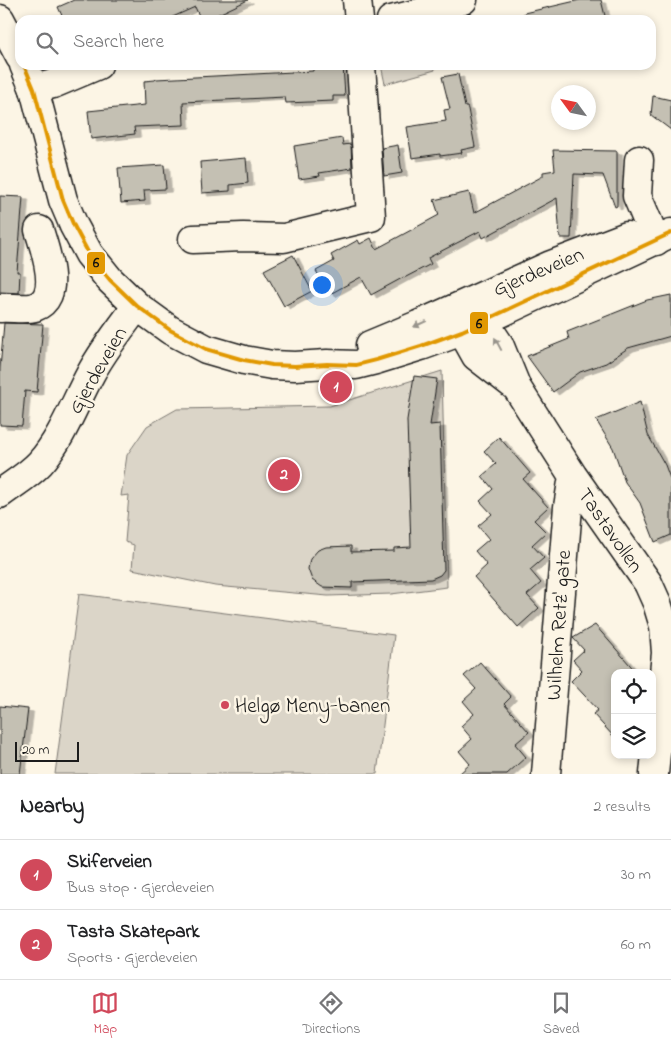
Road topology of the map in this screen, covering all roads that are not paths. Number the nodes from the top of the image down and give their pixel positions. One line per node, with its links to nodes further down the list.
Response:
1 (357, 0): 3 (street)
2 (463, 0): 4 (street)
3 (358, 15)
4 (411, 15)
5 (0, 19): 6 (street)
6 (15, 48)
7 (86, 70): 9 (street)
8 (361, 70): 13 (street)
9 (29, 77): 14 (street)
10 (639, 160): 12 (street)
11 (39, 230): 15 (street)
12 (662, 232): 16 (street, Gjerdeveien)
13 (193, 239)
14 (137, 306): 16 (street, Gjerdeveien); 18 (street, Gjerdeveien)
15 (0, 308)
16 (470, 318): 17 (street, Tastavollen)
17 (573, 476): 19 (street, Wilhelm Retz' gate); 20 (street, Tastavollen)
18 (0, 494)
19 (546, 774)
20 (654, 774)

